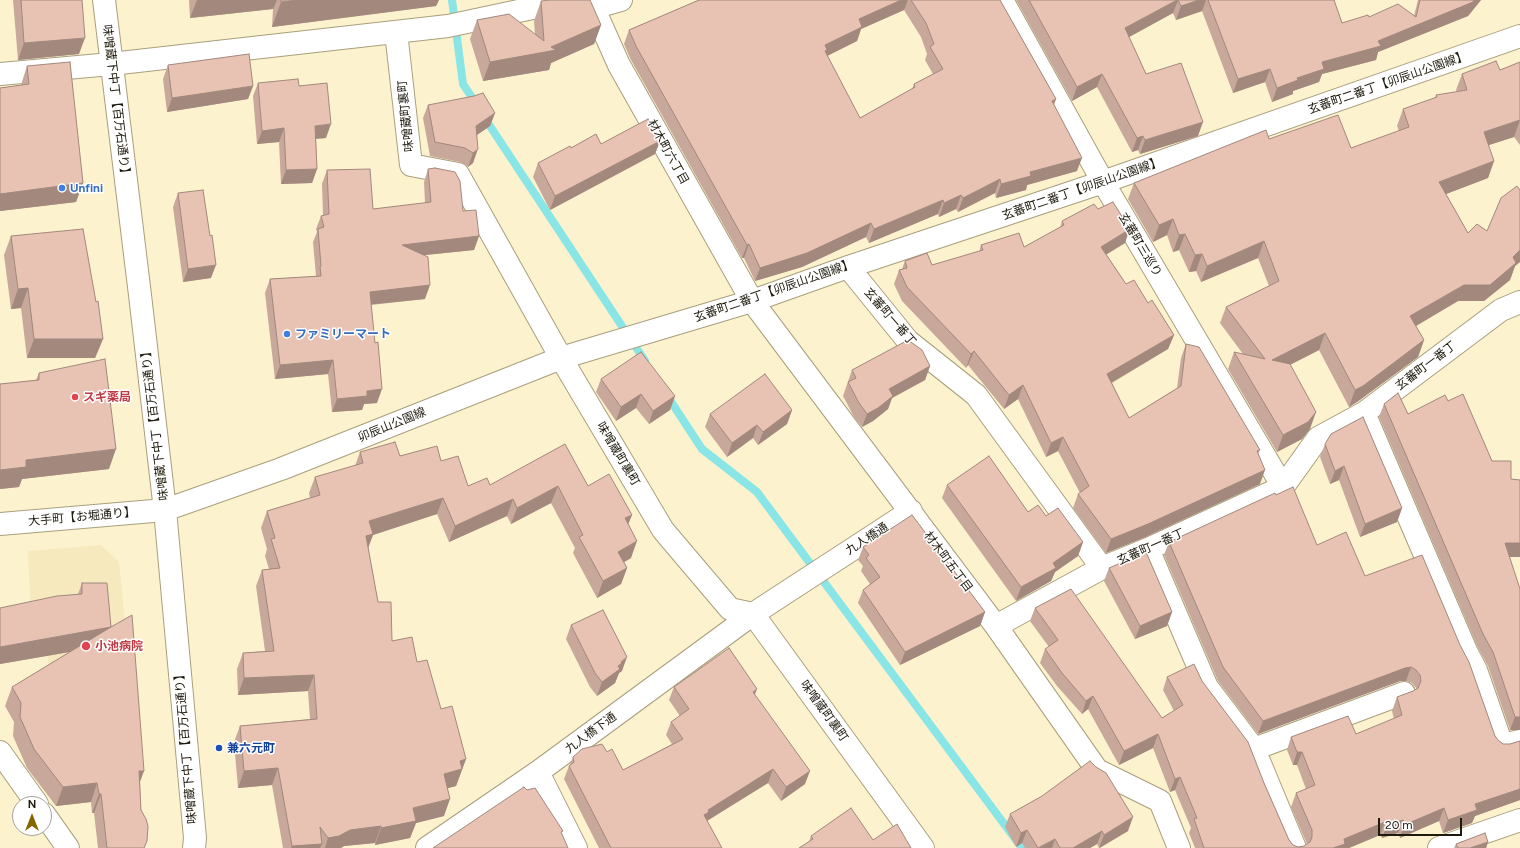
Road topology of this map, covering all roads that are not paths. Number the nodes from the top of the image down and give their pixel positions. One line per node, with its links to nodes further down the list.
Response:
1 (104, 0): 8 (main road, 味噌蔵下中丁【百万石通り】)
2 (570, 0): 6 (main road)
3 (621, 0): 5 (main road)
4 (1007, 2): 10 (main road, 玄蕃町三巡り)
5 (592, 4): 12 (main road, 材木町六丁目)
6 (396, 32): 8 (main road); 15 (main road, 味噌蔵町裏町)
7 (1520, 36): 10 (main road, 玄蕃町二番丁【卯辰山公園線】)
8 (111, 64): 9 (main road); 18 (main road, 味噌蔵下中丁【百万石通り】)
9 (0, 74)
10 (1103, 182): 11 (main road, 玄蕃町二番丁【卯辰山公園線】); 17 (main road, 玄蕃町三巡り)
11 (848, 267): 12 (main road, 玄蕃町二番丁【卯辰山公園線】); 22 (main road, 玄蕃町一番丁)
12 (752, 301): 14 (main road, 玄蕃町二番丁【卯辰山公園線】); 19 (main road, 材木町五丁目)
13 (1520, 302): 16 (main road, 玄蕃町一番丁)
14 (619, 341): 15 (main road, 卯辰山公園線)
15 (561, 358): 18 (main road, 卯辰山公園線); 23 (main road, 味噌蔵町裏町)
16 (1364, 413): 17 (main road, 玄蕃町一番丁); 26 (main road)
17 (1284, 487): 21 (main road, 玄蕃町一番丁)
18 (164, 510): 20 (main road, 大手町【お堀通り】); 34 (main road, 味噌蔵下中丁【百万石通り】)
19 (911, 511): 23 (main road, 九人橋通); 24 (main road, 材木町五丁目)
20 (0, 524)
21 (1148, 549): 22 (main road, 玄蕃町一番丁); 27 (main road)
22 (1102, 568): 24 (main road)
23 (753, 614): 29 (main road, 九人橋下通); 37 (main road, 味噌蔵町裏町)
24 (996, 626): 38 (main road, 材木町五丁目)
25 (1404, 693): 27 (main road)
26 (1519, 744)
27 (1254, 749): 39 (main road)
28 (0, 752): 30 (main road)
29 (538, 772): 35 (main road, 九人橋下通); 36 (main road)
30 (31, 796)
31 (1520, 820): 40 (main road)
32 (52, 825): 33 (main road)
33 (68, 848)
34 (194, 848)
35 (426, 848)
36 (576, 848)
37 (923, 848)
38 (1179, 848)
39 (1295, 848)
40 (1439, 848)

